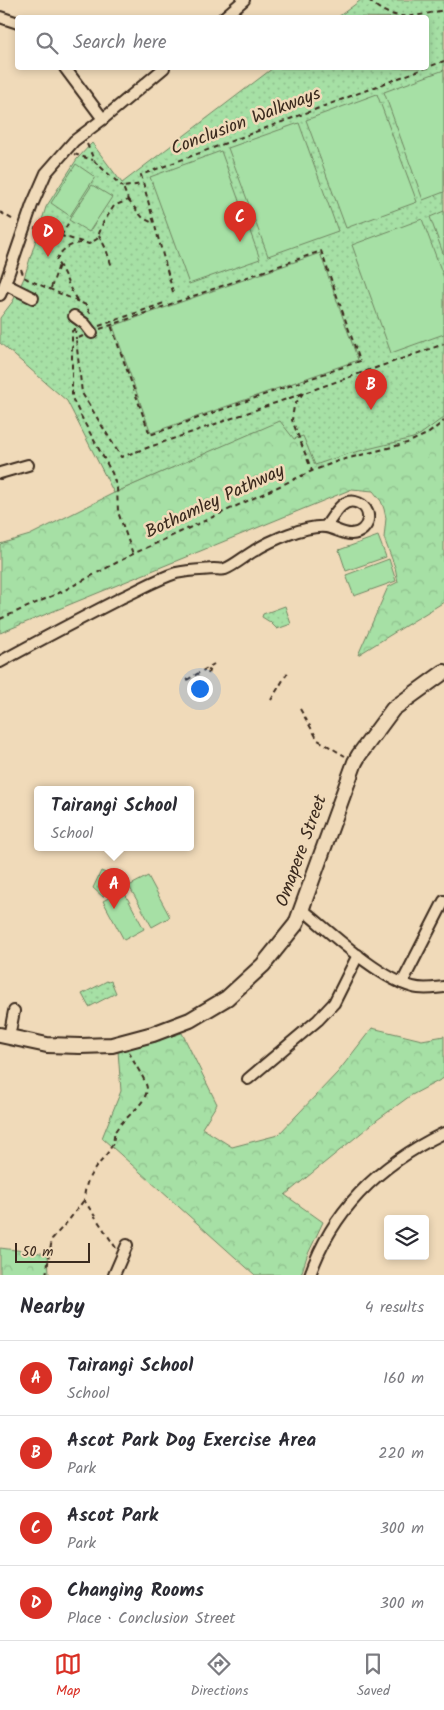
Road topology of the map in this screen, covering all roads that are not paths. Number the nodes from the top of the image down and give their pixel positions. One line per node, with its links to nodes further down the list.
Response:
1 (244, 0): 2 (street)
2 (226, 15)
3 (0, 17): 4 (street)
4 (15, 22)
5 (66, 70): 7 (street)
6 (162, 70): 7 (street)
7 (103, 119): 8 (street)
8 (5, 284): 9 (street); 10 (street)
9 (0, 295)
10 (33, 298)
11 (73, 320): 12 (street)
12 (96, 328)
13 (28, 465): 14 (street)
14 (0, 473)
15 (325, 527): 16 (street)
16 (0, 662)
17 (444, 672): 19 (main road, Omapere Street)
18 (444, 901): 21 (street)
19 (302, 909): 20 (street); 24 (main road, Omapere Street)
20 (358, 955): 21 (street); 25 (street)
21 (402, 983): 22 (street)
22 (444, 986)
23 (14, 1011): 24 (street)
24 (5, 1036)
25 (248, 1079)
26 (444, 1133): 29 (street)
27 (127, 1244): 28 (street)
28 (114, 1275)
29 (310, 1275)

